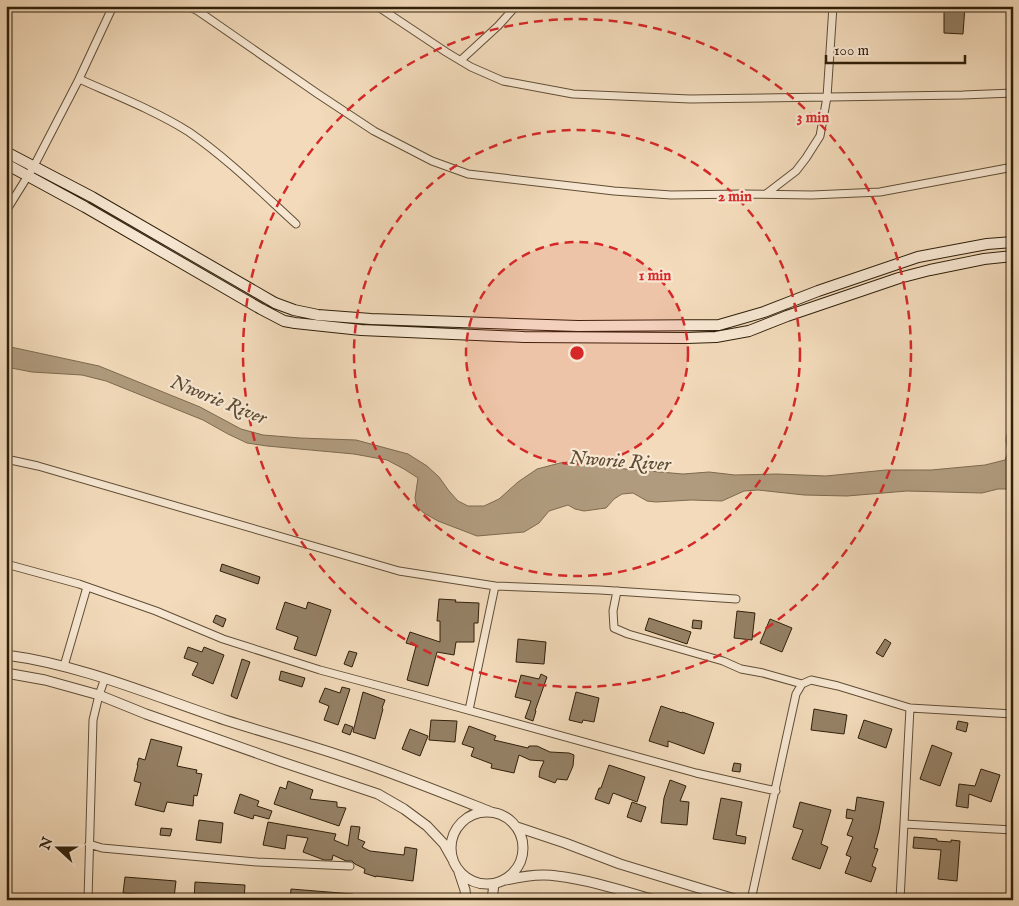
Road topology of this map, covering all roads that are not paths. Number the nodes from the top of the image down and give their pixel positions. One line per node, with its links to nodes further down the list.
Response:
1 (113, 6): 7 (street)
2 (188, 6): 15 (street)
3 (378, 6): 6 (street)
4 (516, 6): 6 (street)
5 (833, 6): 9 (street)
6 (461, 60): 9 (street)
7 (79, 79): 12 (street); 17 (street)
8 (1013, 93): 9 (street)
9 (827, 97): 15 (street)
10 (6, 152): 12 (main road)
11 (6, 164): 14 (main road)
12 (34, 166): 14 (street); 18 (main road)
13 (1013, 167): 15 (street)
14 (28, 176): 16 (street); 19 (main road)
15 (766, 194)
16 (6, 211)
17 (296, 224)
18 (1013, 242)
19 (1013, 256)
20 (6, 459): 22 (street)
21 (6, 564): 23 (street)
22 (495, 586): 24 (street); 33 (street)
23 (87, 587): 27 (street); 33 (street)
24 (617, 591): 25 (street); 30 (street)
25 (736, 599)
26 (6, 655): 27 (street)
27 (64, 666): 29 (street)
28 (6, 672): 31 (street)
29 (105, 678): 31 (street); 36 (street)
30 (802, 684): 32 (street); 35 (street)
31 (99, 695): 40 (street); 41 (street)
32 (910, 708): 34 (street); 37 (street)
33 (469, 710): 35 (street)
34 (1013, 714)
35 (776, 791): 51 (street)
36 (491, 812): 38 (street); 41 (street)
37 (904, 824): 39 (street); 52 (street)
38 (516, 827): 44 (street); 50 (street)
39 (1013, 830)
40 (89, 844): 42 (street); 46 (street)
41 (453, 860): 43 (street)
42 (350, 866)
43 (458, 869): 45 (street); 47 (street)
44 (504, 880): 45 (street); 49 (street)
45 (494, 884): 48 (street)
46 (88, 900)
47 (466, 900)
48 (492, 900)
49 (655, 900)
50 (738, 900)
51 (751, 900)
52 (900, 900)

